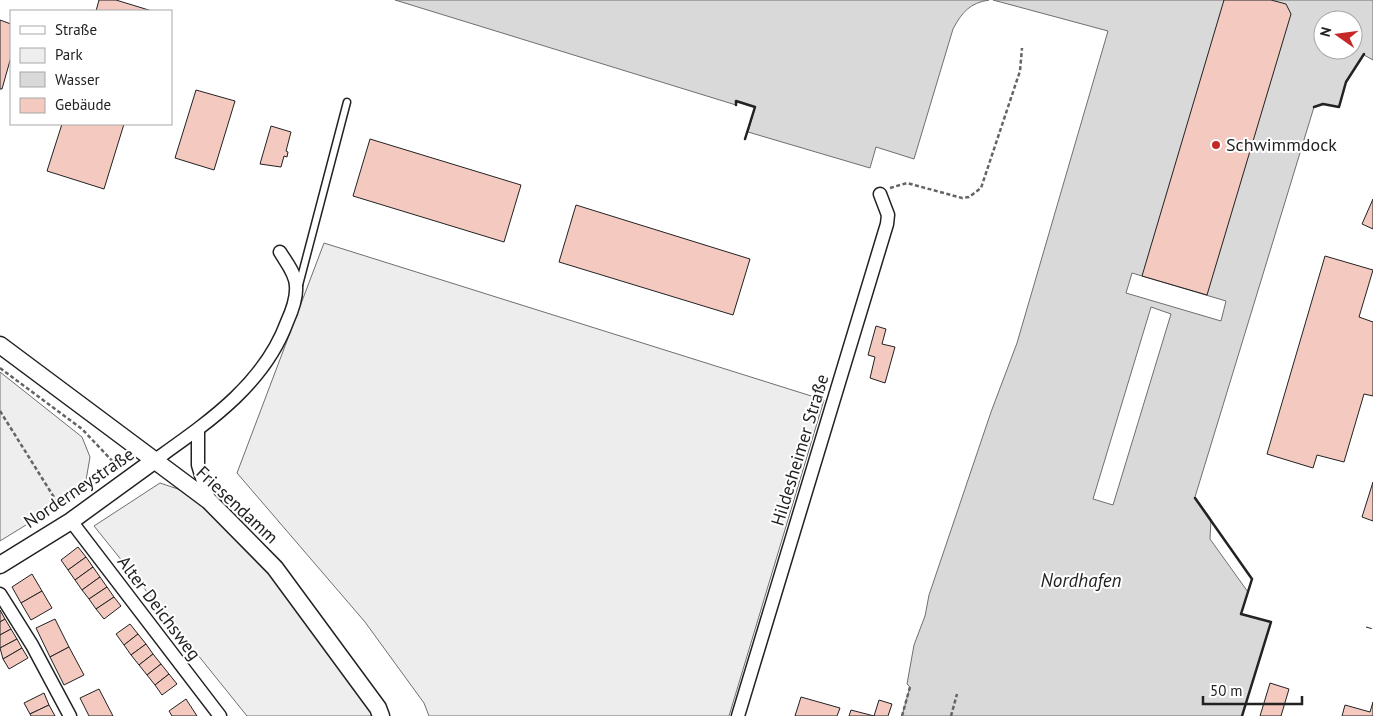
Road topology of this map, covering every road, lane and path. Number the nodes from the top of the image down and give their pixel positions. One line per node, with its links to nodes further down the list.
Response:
1 (1022, 48): 3 (path)
2 (347, 102): 5 (lane)
3 (880, 194): 21 (street, Hildesheimer Straße)
4 (280, 252): 5 (street)
5 (296, 295): 9 (street)
6 (0, 345): 10 (main road, Friesendamm)
7 (0, 368): 11 (path)
8 (0, 412): 13 (path)
9 (198, 430): 10 (street); 12 (street)
10 (156, 460): 11 (main road, Norderneystraße); 12 (main road, Friesendamm)
11 (129, 480): 13 (main road, Norderneystraße)
12 (209, 501): 20 (main road, Friesendamm)
13 (71, 521): 14 (main road, Norderneystraße); 19 (street, Alter Deichsweg)
14 (0, 565)
15 (0, 594): 18 (street)
16 (910, 687): 22 (path)
17 (957, 694): 23 (path)
18 (70, 716)
19 (220, 716)
20 (381, 716)
21 (738, 716)
22 (902, 716)
23 (950, 716)

